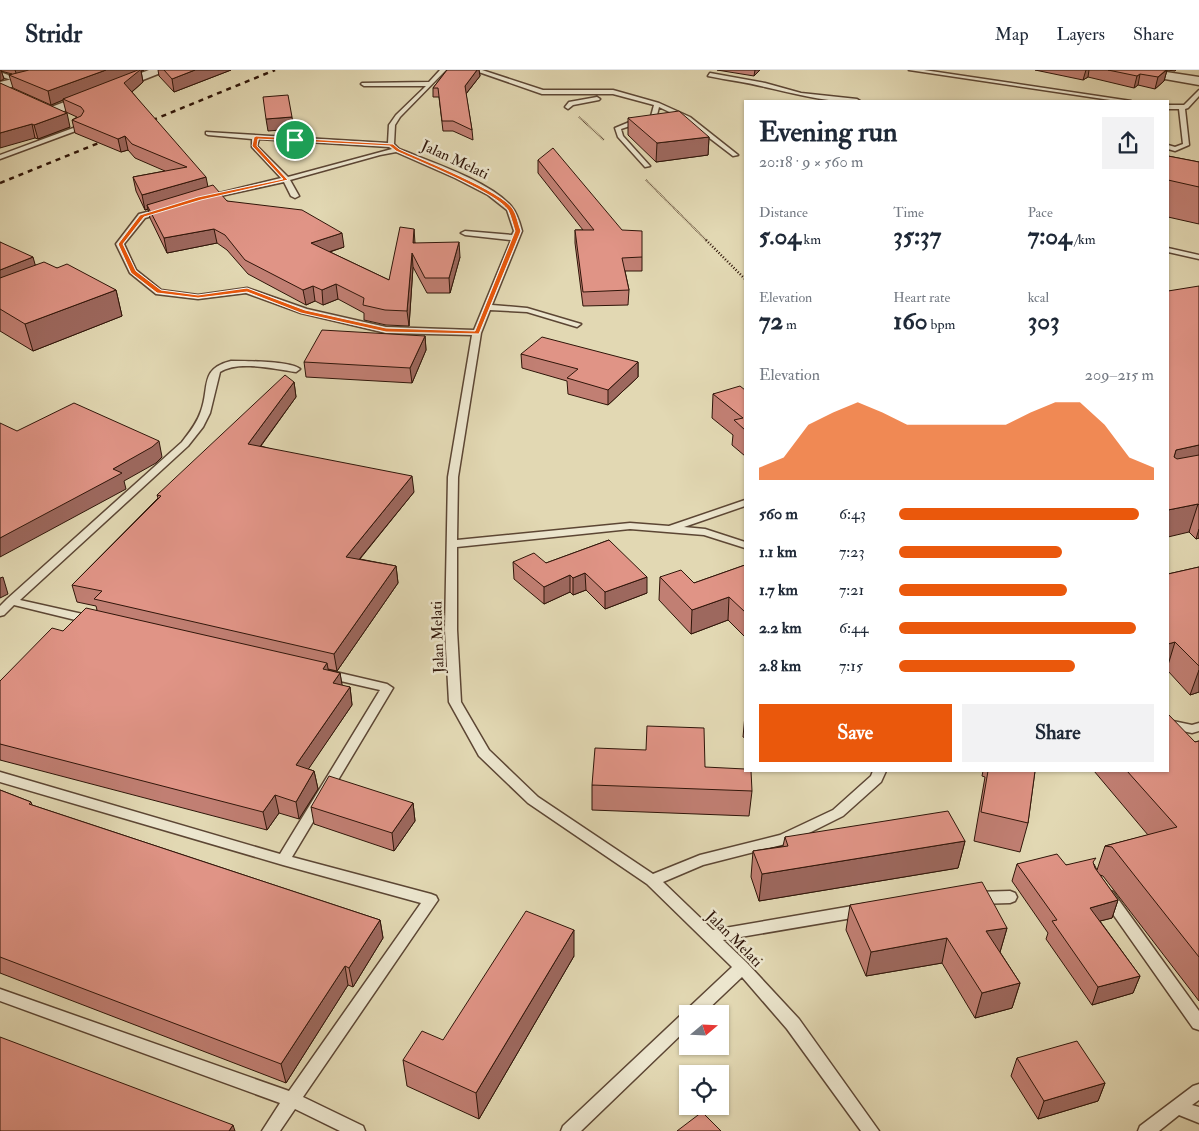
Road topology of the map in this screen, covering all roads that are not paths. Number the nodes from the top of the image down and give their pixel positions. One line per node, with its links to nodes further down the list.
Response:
1 (64, 70): 12 (street)
2 (120, 70): 11 (street)
3 (159, 70): 11 (street)
4 (443, 70): 16 (lane)
5 (476, 70): 20 (lane)
6 (912, 70): 22 (lane)
7 (1131, 70): 13 (street)
8 (0, 74): 12 (lane)
9 (400, 75): 14 (lane)
10 (710, 75): 21 (lane)
11 (142, 77): 27 (street)
12 (20, 81): 17 (street)
13 (1199, 81)
14 (401, 83): 15 (lane); 16 (lane)
15 (364, 84)
16 (431, 84): 31 (lane)
17 (0, 88): 19 (street)
18 (1199, 92): 26 (lane)
19 (17, 97)
20 (636, 97): 23 (lane); 24 (lane)
21 (847, 100)
22 (1121, 100)
23 (657, 104): 32 (lane); 34 (lane)
24 (568, 107)
25 (1169, 107): 26 (lane)
26 (1182, 108): 30 (lane)
27 (79, 125): 33 (lane)
28 (208, 133): 29 (lane)
29 (256, 137): 31 (lane); 35 (lane)
30 (1169, 147)
31 (394, 148): 35 (lane); 40 (lane, Jalan Melati)
32 (735, 155)
33 (0, 157)
34 (647, 166)
35 (286, 179): 36 (lane); 37 (lane)
36 (295, 196)
37 (200, 198)
38 (175, 206): 45 (lane)
39 (465, 233): 40 (lane)
40 (515, 238): 43 (lane, Jalan Melati)
41 (1169, 250): 42 (lane)
42 (1199, 257)
43 (487, 307): 44 (lane); 45 (lane, Jalan Melati)
44 (577, 324)
45 (477, 333): 49 (lane, Jalan Melati)
46 (296, 369): 51 (lane)
47 (744, 503): 48 (lane)
48 (668, 529): 49 (lane); 50 (lane)
49 (452, 544): 60 (lane, Jalan Melati)
50 (744, 545)
51 (11, 601): 52 (lane); 53 (lane)
52 (0, 612)
53 (108, 623)
54 (319, 672): 59 (lane)
55 (1169, 724): 56 (lane)
56 (1199, 727)
57 (880, 772): 60 (lane)
58 (0, 777): 59 (lane)
59 (283, 860): 72 (lane)
60 (652, 880): 65 (lane, Jalan Melati)
61 (1096, 881): 69 (lane)
62 (1010, 897): 63 (lane)
63 (965, 898)
64 (882, 907): 65 (lane)
65 (710, 936): 66 (lane, Jalan Melati)
66 (742, 967): 68 (lane); 78 (lane, Jalan Melati)
67 (0, 995): 72 (lane)
68 (702, 1005)
69 (1199, 1023)
70 (679, 1027): 77 (lane)
71 (1199, 1091): 73 (lane)
72 (291, 1099): 75 (lane); 76 (lane)
73 (1177, 1107): 74 (lane); 79 (lane)
74 (1199, 1115)
75 (270, 1131)
76 (357, 1131)
77 (569, 1131)
78 (872, 1131)
79 (1146, 1131)

